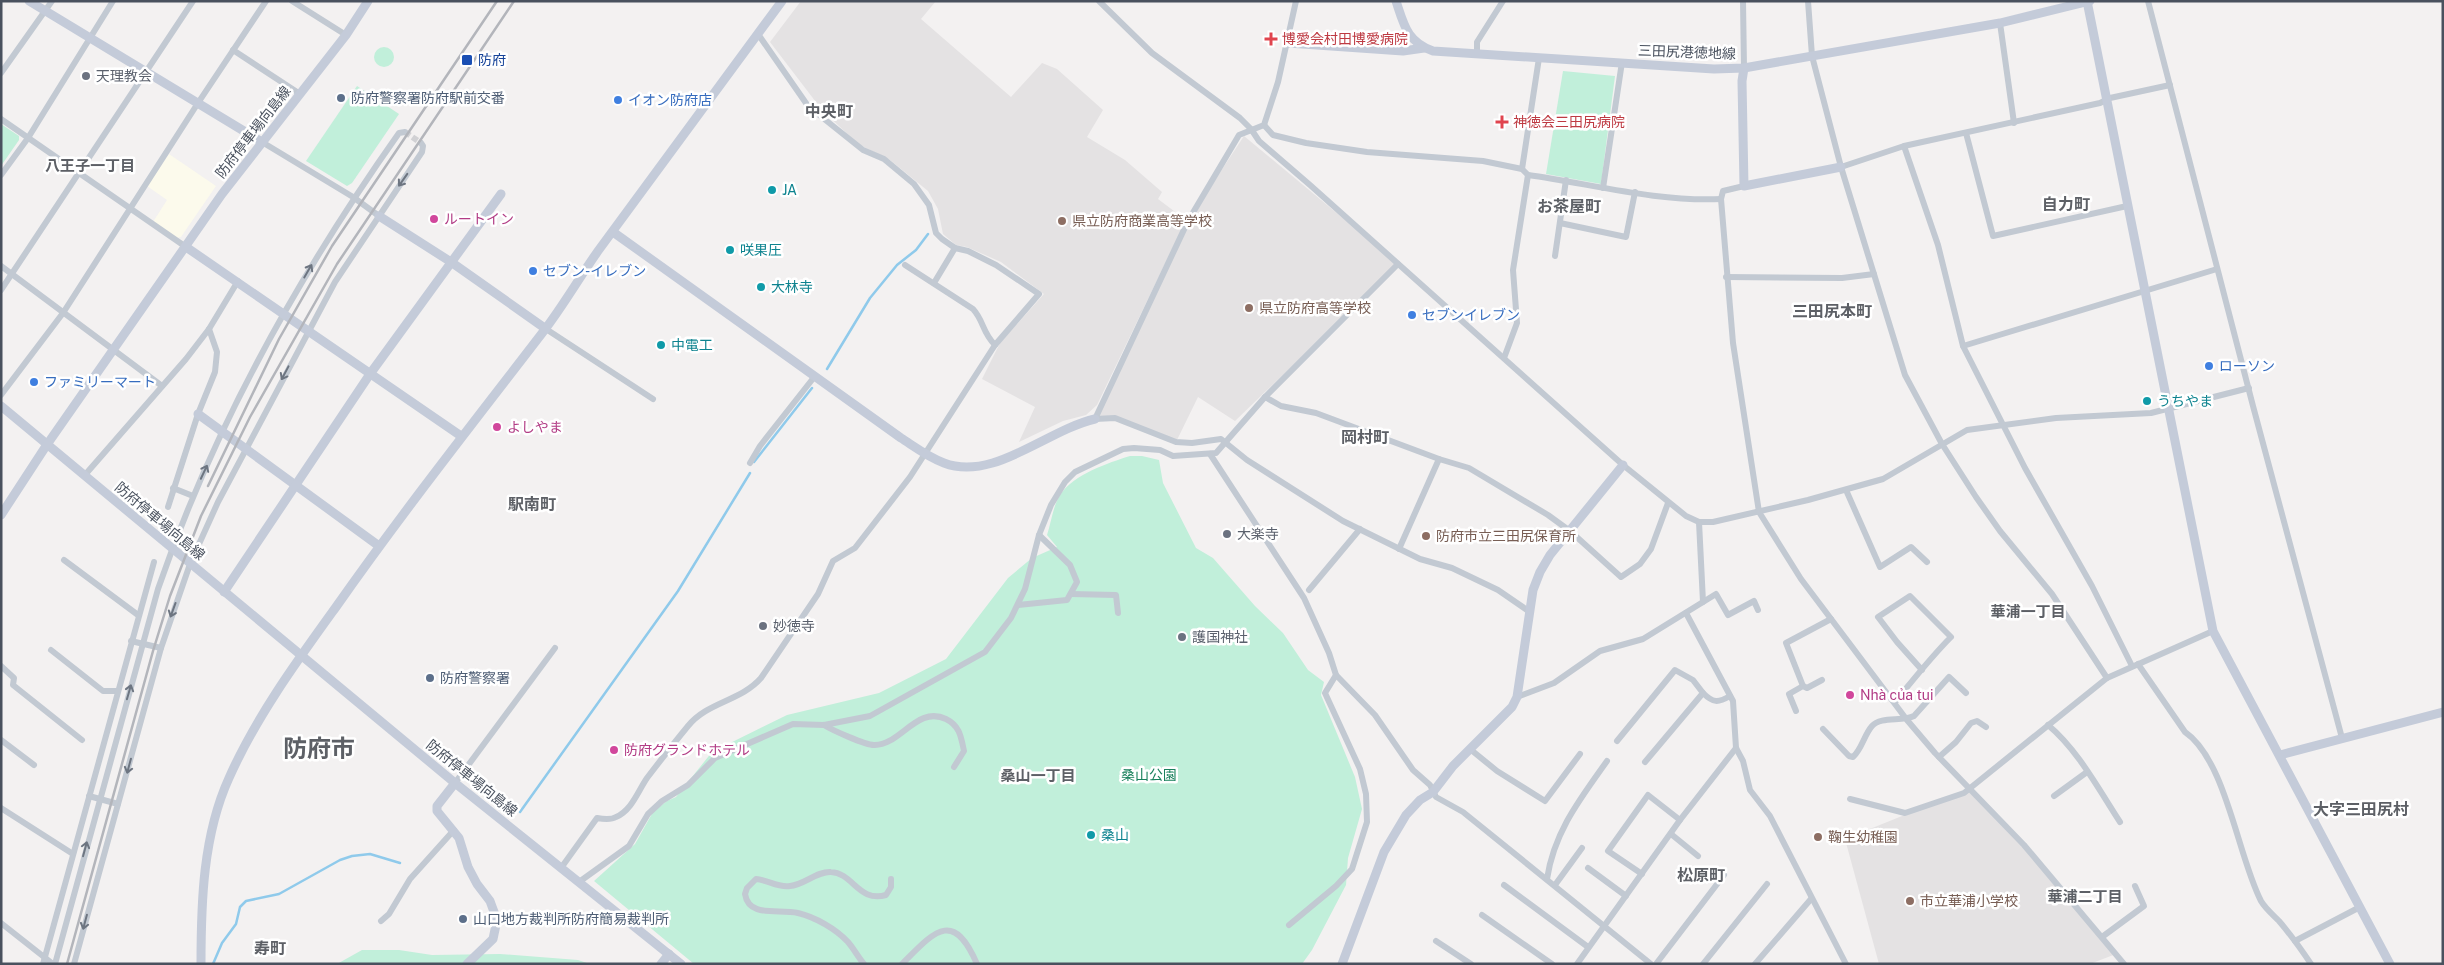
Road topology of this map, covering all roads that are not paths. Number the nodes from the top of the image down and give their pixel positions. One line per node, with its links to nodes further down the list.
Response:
1 (29, 1): 17 (street)
2 (52, 1): 17 (street)
3 (113, 1): 21 (street)
4 (193, 1): 30 (street)
5 (266, 1): 24 (street)
6 (292, 1): 20 (street)
7 (368, 1): 20 (street, 防府停車場向島線)
8 (782, 1): 19 (street)
9 (1099, 1): 39 (street)
10 (1296, 1): 22 (street)
11 (1396, 1): 23 (street)
12 (1503, 1): 25 (street)
13 (1743, 1): 29 (street)
14 (1808, 1): 26 (street)
15 (2148, 1): 32 (street)
16 (2088, 2): 18 (street, 三田尻港徳地線); 34 (street)
17 (45, 11): 21 (street); 31 (street)
18 (2000, 23): 26 (street, 三田尻港徳地線); 37 (street)
19 (758, 34): 62 (street); 64 (street)
20 (346, 35): 33 (street, 防府停車場向島線)
21 (88, 37): 30 (street); 42 (street)
22 (1288, 44): 23 (street, 三田尻港徳地線); 38 (street)
23 (1424, 48): 25 (street, 三田尻港徳地線)
24 (233, 50): 33 (street); 35 (street)
25 (1476, 54): 27 (street, 三田尻港徳地線)
26 (1812, 56): 29 (street, 三田尻港徳地線); 46 (street)
27 (1539, 58): 28 (street, 三田尻港徳地線); 47 (street)
28 (1622, 62): 29 (street, 三田尻港徳地線); 53 (street)
29 (1744, 68): 52 (street)
30 (146, 72): 35 (street); 48 (street)
31 (1, 73)
32 (2170, 85): 34 (street); 70 (street)
33 (300, 94): 43 (street, 防府停車場向島線)
34 (2107, 100): 37 (street); 58 (street)
35 (198, 103): 43 (street); 59 (street)
36 (1, 119): 42 (street)
37 (2014, 123): 41 (street)
38 (1264, 125): 39 (street); 47 (street)
39 (1251, 129): 68 (street); 97 (street)
40 (405, 132): 56 (street)
41 (1966, 133): 45 (street); 58 (street)
42 (28, 138): 48 (street); 49 (street)
43 (262, 142): 56 (street); 63 (street, 防府停車場向島線)
44 (421, 143): 60 (street, one-way to 60)
45 (1904, 146): 46 (street); 84 (street)
46 (1841, 167): 52 (street); 72 (street)
47 (1522, 170): 50 (street)
48 (78, 172): 59 (street); 71 (street)
49 (1, 175)
50 (1528, 175): 51 (street); 86 (street)
51 (1566, 180): 53 (street); 61 (street)
52 (1744, 186): 57 (street)
53 (1603, 188): 54 (street)
54 (1635, 192): 57 (street); 61 (street)
55 (501, 194): 66 (street)
56 (353, 197): 60 (street); 79 (street, one-way to 56)
57 (1721, 199): 73 (street)
58 (2127, 206): 77 (street)
59 (130, 208): 63 (street); 78 (street)
60 (379, 216): 66 (street); 82 (street)
61 (1560, 223): 65 (street)
62 (613, 232): 81 (street); 88 (street)
63 (186, 247): 74 (street); 85 (street, 防府停車場向島線)
64 (955, 248): 75 (street); 83 (street)
65 (1555, 256)
66 (451, 262): 81 (street); 87 (street)
67 (905, 264): 75 (street)
68 (1398, 264): 86 (street); 92 (street)
69 (1, 266): 71 (street)
70 (2217, 269): 77 (street); 90 (street)
71 (12, 274): 76 (street); 78 (street)
72 (1874, 274): 73 (street); 102 (street)
73 (1726, 277): 117 (street)
74 (238, 281): 79 (street); 80 (street)
75 (934, 283): 83 (street)
76 (1, 290)
77 (2145, 291): 84 (street); 95 (street)
78 (63, 313): 85 (street); 91 (street)
79 (284, 313): 82 (street); 99 (street)
80 (209, 329): 89 (street); 96 (street)
81 (546, 329): 93 (street); 100 (street)
82 (308, 330): 87 (street); 104 (street, one-way to 104)
83 (995, 345): 105 (street)
84 (1963, 346): 98 (street)
85 (114, 351): 89 (street); 103 (street, 防府停車場向島線)
86 (1504, 358): 109 (street)
87 (370, 374): 100 (street); 111 (street)
88 (815, 376): 105 (street); 108 (street)
89 (162, 386): 110 (street)
90 (2249, 388): 95 (street); 170 (street)
91 (1, 395)
92 (1265, 398): 101 (street); 107 (street)
93 (653, 399)
94 (1, 406): 103 (street)
95 (2169, 410): 98 (street); 143 (street)
96 (198, 414): 99 (street); 112 (street)
97 (1095, 419): 101 (street); 105 (street)
98 (2004, 424): 102 (street); 150 (street)
99 (223, 432): 104 (street); 114 (street, one-way to 99)
100 (461, 436): 123 (street)
101 (1225, 442): 106 (street); 120 (street)
102 (1942, 444): 113 (street); 154 (street)
103 (46, 446): 110 (street, 防府停車場向島線); 118 (street)
104 (246, 448): 111 (street); 129 (street)
105 (925, 454): 200 (street)
106 (1210, 454): 122 (street); 153 (street)
107 (1439, 459): 121 (street); 125 (street)
108 (750, 463)
109 (1623, 464): 115 (street); 121 (street)
110 (84, 476): 124 (street, 防府停車場向島線)
111 (294, 485): 123 (street); 133 (street)
112 (173, 488): 114 (street); 116 (street)
113 (1846, 490): 117 (street); 128 (street)
114 (193, 496): 124 (street)
115 (1668, 503): 119 (street); 121 (street)
116 (168, 507)
117 (1759, 512): 119 (street); 142 (street)
118 (1, 515)
119 (1698, 522): 135 (street)
120 (1360, 530): 125 (street); 132 (street)
121 (1570, 531): 138 (street)
122 (1039, 535): 134 (street); 136 (street)
123 (379, 546): 149 (street)
124 (171, 549): 129 (street, 防府停車場向島線); 131 (street)
125 (1399, 549): 138 (street)
126 (64, 560): 141 (street)
127 (154, 562): 130 (street)
128 (1927, 562)
129 (190, 564): 133 (street, 防府停車場向島線); 146 (street, one-way to 146)
130 (147, 586): 131 (street); 141 (street)
131 (158, 589): 145 (street)
132 (1309, 590)
133 (224, 592): 149 (street, 防府停車場向島線)
134 (1071, 594): 136 (street); 139 (street)
135 (1704, 602): 137 (street); 140 (street)
136 (1018, 604): 166 (street)
137 (1758, 610)
138 (1530, 612): 161 (street)
139 (1118, 613)
140 (1686, 613): 160 (street); 161 (street)
141 (138, 615): 144 (street)
142 (1831, 619): 156 (street); 162 (street)
143 (2213, 631): 150 (street); 177 (street)
144 (131, 641): 145 (street); 157 (street)
145 (142, 643): 146 (street); 189 (street, one-way to 145)
146 (160, 648): 191 (street, one-way to 191)
147 (555, 648): 184 (street)
148 (51, 650): 157 (street)
149 (302, 654): 184 (street, 防府停車場向島線); 228 (street)
150 (2135, 665): 154 (street); 220 (street)
151 (1, 666): 172 (street)
152 (1922, 670): 152 (street); 162 (street)
153 (1336, 675): 186 (street); 217 (street)
154 (2107, 678): 167 (street)
155 (1822, 680): 156 (street)
156 (1803, 686): 163 (street)
157 (118, 691): 187 (street)
158 (1703, 693): 160 (street); 173 (street); 180 (street)
159 (1966, 693): 165 (street)
160 (1730, 696): 174 (street)
161 (1517, 697): 175 (street)
162 (1895, 702): 165 (street)
163 (1796, 711)
164 (2443, 712): 170 (street)
165 (1907, 720): 169 (street); 178 (street)
166 (824, 725): 182 (street); 206 (street)
167 (2048, 725): 183 (street); 185 (street)
168 (1986, 727): 178 (street)
169 (1823, 730)
170 (2342, 738): 177 (street)
171 (1, 740): 181 (street)
172 (82, 740)
173 (1617, 741)
174 (1736, 748): 193 (street); 212 (street)
175 (1470, 749): 176 (street); 186 (street)
176 (1580, 754)
177 (2280, 755): 213 (street)
178 (1939, 757): 185 (street)
179 (1607, 761): 205 (street)
180 (1645, 762)
181 (34, 765)
182 (954, 767)
183 (2087, 772): 188 (street); 194 (street)
184 (455, 783): 195 (street); 200 (street, 防府停車場向島線)
185 (1969, 789): 190 (street); 219 (street)
186 (1433, 792): 205 (street); 235 (street)
187 (89, 796): 189 (street); 198 (street)
188 (2054, 796)
189 (99, 799): 191 (street); 226 (street, one-way to 189)
190 (1850, 799)
191 (118, 804): 227 (street, one-way to 227)
192 (1, 808): 198 (street)
193 (1680, 820): 196 (street); 202 (street)
194 (2120, 822)
195 (454, 830): 215 (street); 229 (street)
196 (1671, 834): 199 (street); 202 (street)
197 (1582, 848): 209 (street)
198 (73, 854): 224 (street)
199 (1698, 856)
200 (561, 868): 206 (street, 防府停車場向島線)
201 (1588, 868): 211 (street)
202 (1642, 874): 211 (street)
203 (1724, 875): 240 (street)
204 (891, 879): 232 (street)
205 (1547, 879): 209 (street)
206 (580, 882): 223 (street, 防府停車場向島線)
207 (1767, 884): 241 (street)
208 (1504, 885): 222 (street)
209 (1555, 885): 218 (street)
210 (2135, 886): 219 (street)
211 (1626, 896): 218 (street)
212 (1811, 899): 242 (street); 243 (street)
213 (2360, 907): 220 (street); 246 (street)
214 (1482, 915): 237 (street)
215 (381, 922)
216 (1, 923): 224 (street)
217 (1289, 925)
218 (1606, 926): 222 (street); 239 (street)
219 (2102, 937): 244 (street)
220 (2295, 940): 245 (street)
221 (1436, 941): 236 (street)
222 (1588, 947): 238 (street)
223 (669, 954): 230 (street); 231 (street, 防府停車場向島線)
224 (45, 956): 225 (street); 226 (street)
225 (43, 964)
226 (54, 964)
227 (74, 964)
228 (201, 964)
229 (467, 964)
230 (661, 964)
231 (681, 964)
232 (864, 964)
233 (902, 964): 234 (street)
234 (977, 964)
235 (1342, 964)
236 (1470, 964)
237 (1552, 964)
238 (1577, 964)
239 (1651, 964)
240 (1656, 964)
241 (1703, 964)
242 (1755, 964)
243 (1846, 964)
244 (2124, 964)
245 (2311, 964)
246 (2390, 964)

